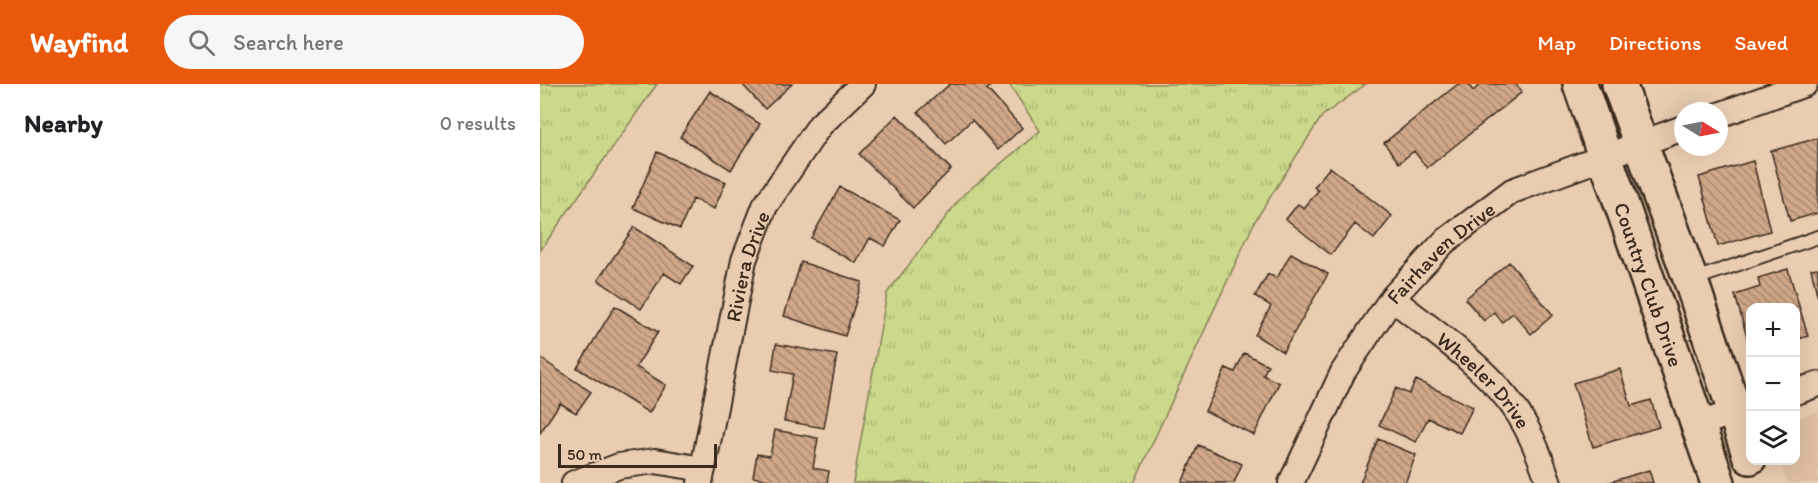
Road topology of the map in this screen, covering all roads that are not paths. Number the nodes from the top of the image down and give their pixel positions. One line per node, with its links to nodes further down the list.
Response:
1 (863, 84): 18 (street, Riviera Drive)
2 (1580, 84): 8 (main road, Country Club Drive)
3 (1619, 84): 7 (main road, Country Club Drive)
4 (1805, 84): 5 (street)
5 (1728, 112)
6 (1674, 131): 7 (street, Fairhaven Drive)
7 (1640, 143): 8 (street, Fairhaven Drive); 10 (main road, Country Club Drive)
8 (1606, 154): 11 (street, Fairhaven Drive); 15 (main road, Country Club Drive)
9 (1818, 237): 10 (lane)
10 (1691, 280): 14 (main road, Country Club Drive)
11 (1392, 298): 20 (street, Fairhaven Drive); 21 (street, Wheeler Drive)
12 (1818, 384): 13 (street)
13 (1800, 391)
14 (1743, 409): 15 (street); 16 (main road, Country Club Drive)
15 (1698, 425): 22 (main road, Country Club Drive)
16 (1746, 428)
17 (1753, 465): 23 (main road, Country Club Drive)
18 (701, 476): 19 (street)
19 (574, 483)
20 (1291, 483)
21 (1550, 483)
22 (1718, 483)
23 (1760, 483)

